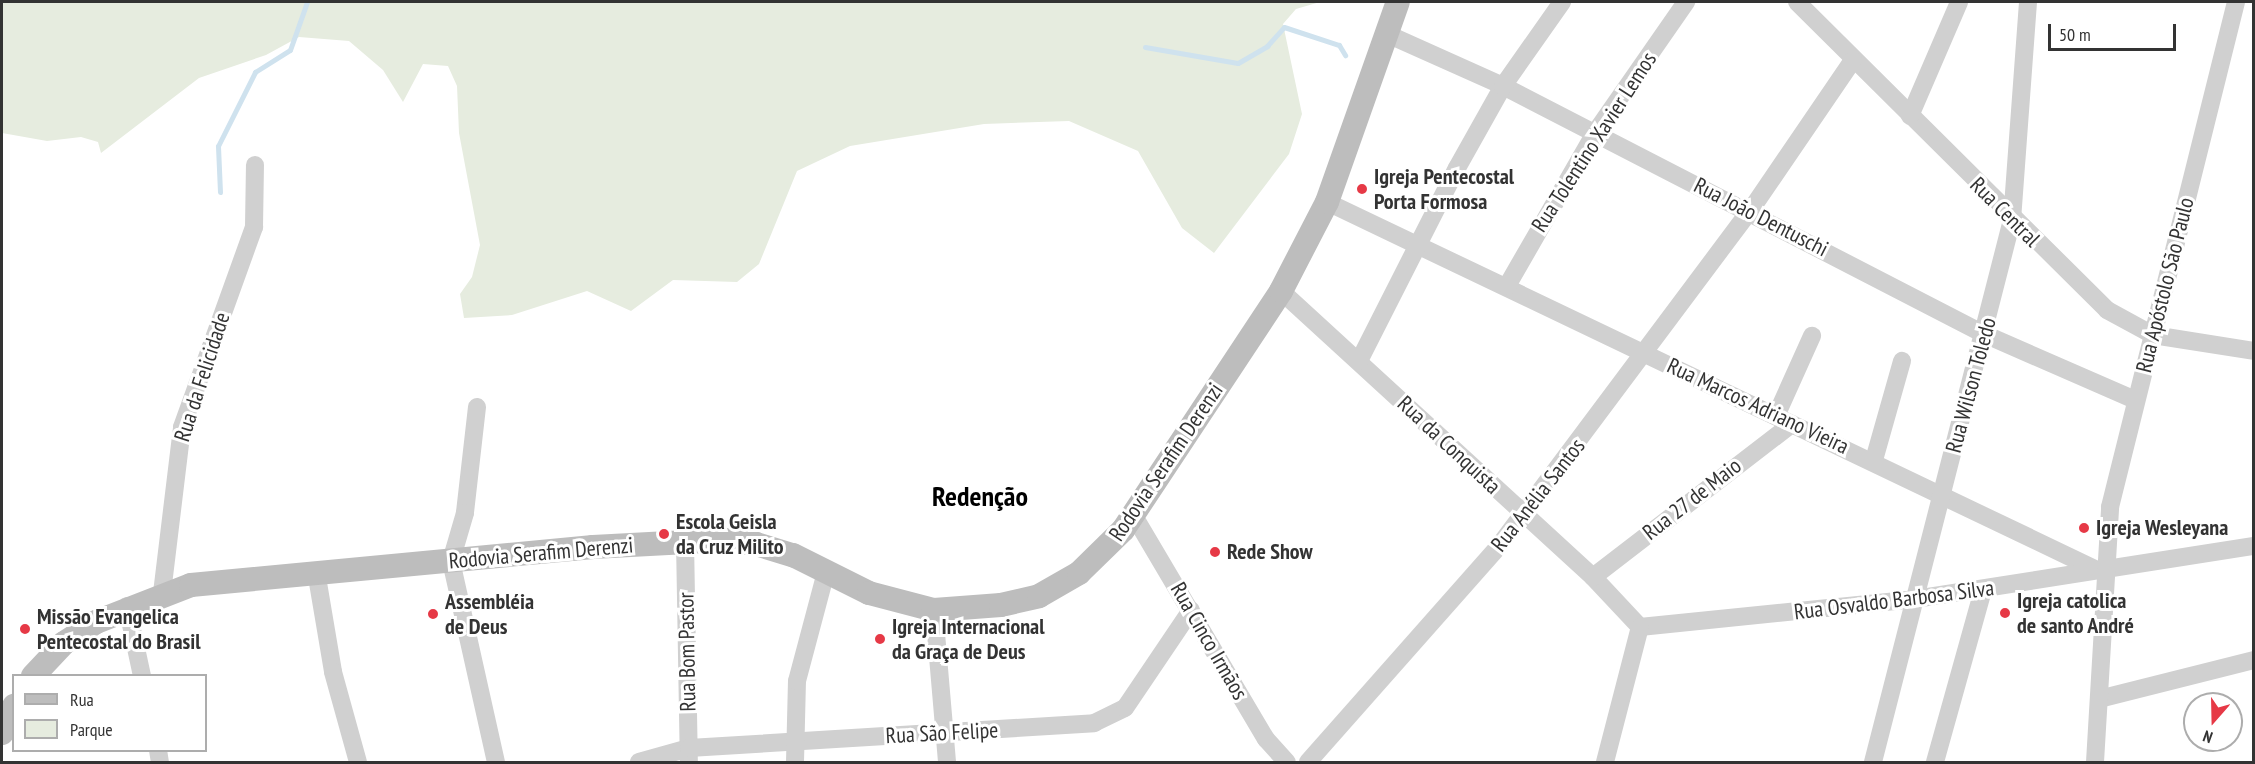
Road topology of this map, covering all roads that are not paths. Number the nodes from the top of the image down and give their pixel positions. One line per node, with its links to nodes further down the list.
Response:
1 (1398, 2): 8 (main road, Rodovia Serafim Derenzi)
2 (1562, 2): 10 (street)
3 (1686, 2): 12 (street, Rua Tolentino Xavier Lemos)
4 (1797, 2): 9 (street, Rua Central)
5 (1959, 2): 11 (street)
6 (2028, 2): 16 (street, Rua Wilson Toledo)
7 (2236, 2): 21 (street, Rua Apóstolo São Paulo)
8 (1387, 34): 10 (street, Rua João Dentuschi); 14 (main road, Rodovia Serafim Derenzi)
9 (1853, 60): 11 (street, Rua Central); 15 (street, Rua Anélia Santos)
10 (1503, 86): 12 (street, Rua João Dentuschi); 17 (street)
11 (1910, 116): 16 (street, Rua Central)
12 (1595, 133): 15 (street, Rua João Dentuschi); 18 (street, Rua Tolentino Xavier Lemos)
13 (255, 165): 42 (street, Rua da Felicidade)
14 (1327, 202): 17 (street, Rua Marcos Adriano Vieira); 19 (main road, Rodovia Serafim Derenzi)
15 (1750, 212): 20 (street, Rua João Dentuschi); 24 (street, Rua Anélia Santos)
16 (2012, 220): 20 (street, Rua Wilson Toledo); 21 (street, Rua Central)
17 (1418, 243): 18 (street, Rua Marcos Adriano Vieira); 25 (street)
18 (1507, 286): 24 (street, Rua Marcos Adriano Vieira)
19 (1281, 291): 25 (street, Rua da Conquista); 33 (main road, Rodovia Serafim Derenzi)
20 (1984, 334): 27 (street, Rua João Dentuschi); 31 (street, Rua Wilson Toledo)
21 (2153, 335): 23 (street, Rua Central); 27 (street, Rua Apóstolo São Paulo)
22 (1812, 336): 29 (street)
23 (2253, 351)
24 (1646, 354): 29 (street, Rua Marcos Adriano Vieira); 32 (street, Rua Anélia Santos)
25 (1359, 361): 32 (street, Rua da Conquista)
26 (1902, 361): 30 (street)
27 (2135, 400): 37 (street, Rua Apóstolo São Paulo)
28 (477, 407): 36 (street)
29 (1784, 420): 30 (street, Rua Marcos Adriano Vieira); 40 (street, Rua 27 de Maio)
30 (1874, 460): 31 (street, Rua Marcos Adriano Vieira)
31 (1942, 494): 37 (street, Rua Marcos Adriano Vieira); 43 (street, Rua Wilson Toledo)
32 (1523, 515): 40 (street, Rua da Conquista); 63 (street, Rua Anélia Santos)
33 (1134, 516): 45 (main road, Rodovia Serafim Derenzi); 46 (street, Rua Cinco Irmãos)
34 (685, 541): 36 (main road, Rodovia Serafim Derenzi); 39 (main road, Rodovia Serafim Derenzi); 56 (street, Rua Bom Pastor)
35 (2253, 546): 37 (street, Rua Osvaldo Barbosa Silva)
36 (451, 561): 38 (main road, Rodovia Serafim Derenzi); 58 (street)
37 (2101, 570): 41 (street, Rua Osvaldo Barbosa Silva); 51 (street, Rua Apóstolo São Paulo)
38 (316, 571): 42 (main road, Rodovia Serafim Derenzi); 57 (street)
39 (826, 572): 45 (main road, Rodovia Serafim Derenzi); 55 (street)
40 (1593, 577): 47 (street, Rua da Conquista)
41 (1983, 590): 43 (street, Rua Osvaldo Barbosa Silva); 66 (street)
42 (162, 593): 44 (main road, Rodovia Serafim Derenzi)
43 (1915, 599): 47 (street, Rua Osvaldo Barbosa Silva); 65 (street, Rua Wilson Toledo)
44 (128, 606): 49 (main road, Rodovia Serafim Derenzi); 50 (street)
45 (934, 610): 54 (street)
46 (1191, 610): 54 (street, Rua São Felipe); 62 (street, Rua Cinco Irmãos)
47 (1640, 627): 64 (street)
48 (2253, 660): 51 (street)
49 (34, 674)
50 (142, 674)
51 (2099, 699): 67 (street, Rua Apóstolo São Paulo)
52 (12, 710): 53 (main road)
53 (2, 733)
54 (945, 734): 55 (street, Rua São Felipe); 61 (street)
55 (793, 741): 56 (street, Rua São Felipe); 60 (street)
56 (689, 755): 59 (street, Rua São Felipe)
57 (358, 762)
58 (496, 762)
59 (639, 762)
60 (795, 762)
61 (947, 762)
62 (1287, 762)
63 (1308, 762)
64 (1605, 762)
65 (1873, 762)
66 (1935, 762)
67 (2095, 762)

